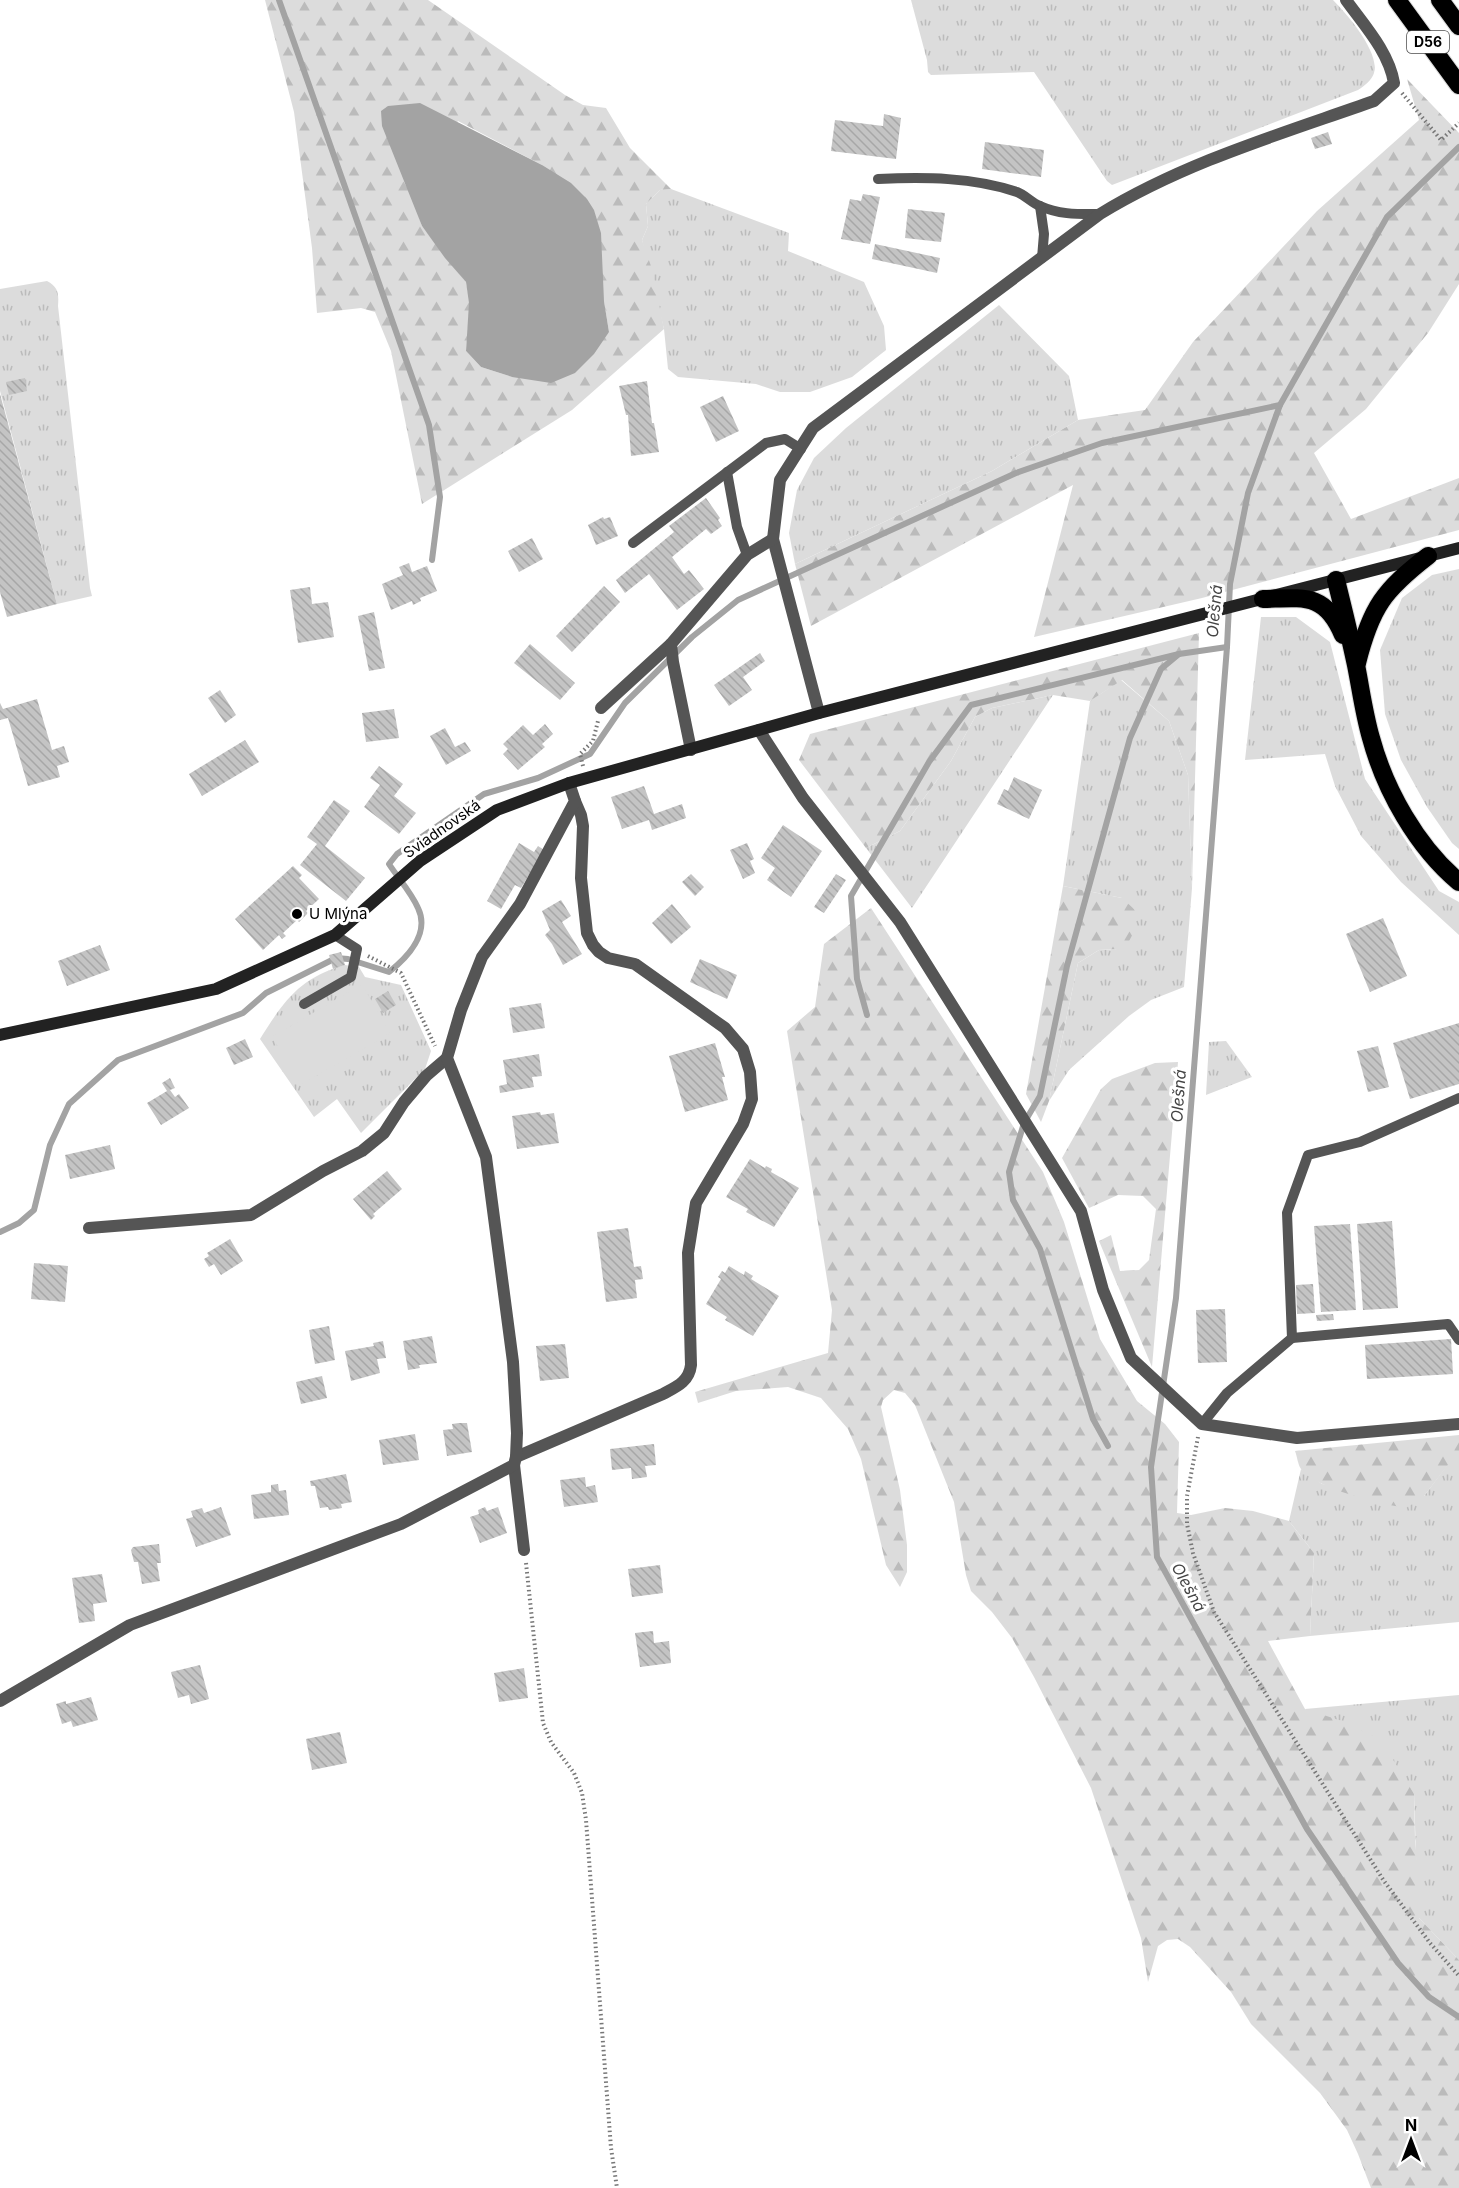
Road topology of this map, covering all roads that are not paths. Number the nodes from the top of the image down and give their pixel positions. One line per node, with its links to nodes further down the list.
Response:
1 (1346, 0): 8 (street)
2 (1397, 0): 5 (highway, D56)
3 (1440, 0): 4 (highway, D56)
4 (1459, 26)
5 (1459, 85)
6 (878, 179): 7 (lane)
7 (1040, 206): 8 (lane); 9 (lane)
8 (1100, 214): 9 (street)
9 (1042, 258): 10 (street)
10 (801, 449): 11 (lane); 12 (street)
11 (727, 472): 13 (lane); 15 (lane)
12 (773, 539): 15 (street); 22 (street)
13 (633, 543)
14 (1459, 548): 16 (street, Sviadnovská)
15 (747, 555): 19 (street)
16 (1428, 556): 17 (street, Sviadnovská); 20 (highway)
17 (1336, 580): 18 (street, Sviadnovská); 20 (highway)
18 (1263, 599): 20 (highway); 22 (street, Sviadnovská)
19 (672, 652): 21 (street); 24 (street)
20 (1356, 667): 27 (highway)
21 (601, 708)
22 (819, 713): 23 (street, Sviadnovská)
23 (759, 730): 24 (street, Sviadnovská); 36 (street)
24 (691, 750): 25 (street, Sviadnovská)
25 (569, 783): 26 (street); 28 (street, Sviadnovská)
26 (575, 801): 31 (street); 38 (street)
27 (1459, 882)
28 (335, 935): 29 (lane); 30 (street, Sviadnovská)
29 (304, 1004)
30 (0, 1035)
31 (447, 1058): 33 (street); 38 (street)
32 (1459, 1098): 34 (lane)
33 (89, 1228)
34 (1292, 1338): 35 (lane); 36 (lane)
35 (1459, 1340)
36 (1202, 1424): 37 (street)
37 (1459, 1424)
38 (515, 1461): 39 (street); 40 (street)
39 (524, 1550)
40 (0, 1701)

